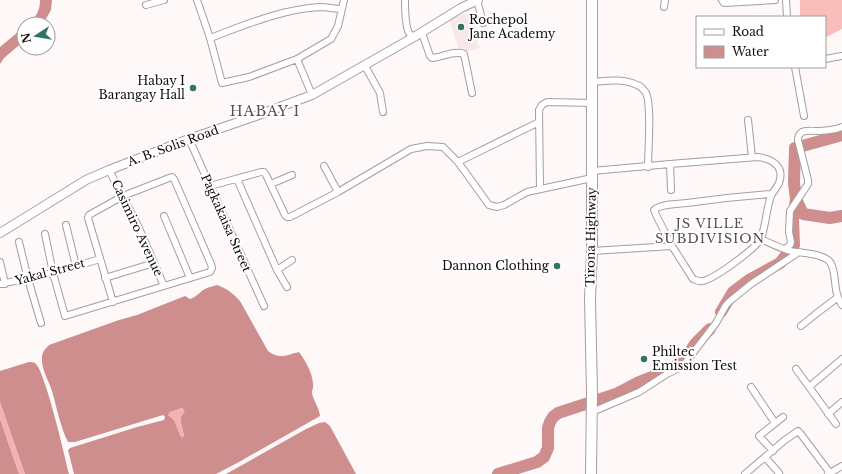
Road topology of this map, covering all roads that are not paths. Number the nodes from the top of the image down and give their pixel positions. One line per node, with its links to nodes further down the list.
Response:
1 (164, 0): 10 (street)
2 (197, 0): 15 (street)
3 (344, 0): 11 (street)
4 (405, 0): 16 (street)
5 (477, 0): 13 (street); 14 (street, A. B. Solis Road)
6 (592, 0): 22 (main road, Tirona Highway)
7 (722, 0): 8 (street)
8 (775, 0)
9 (786, 0): 12 (street)
10 (146, 5)
11 (342, 9): 15 (street); 18 (street)
12 (787, 16)
13 (484, 23)
14 (422, 32): 16 (street, A. B. Solis Road); 23 (street)
15 (210, 38): 18 (street)
16 (414, 38): 20 (street, A. B. Solis Road)
17 (842, 56): 19 (street)
18 (297, 59): 24 (street)
19 (826, 59)
20 (365, 66): 24 (street, A. B. Solis Road); 26 (street)
21 (795, 68): 27 (street)
22 (592, 82): 25 (main road, Tirona Highway); 36 (street)
23 (472, 93)
24 (312, 95): 31 (street, A. B. Solis Road)
25 (592, 103): 29 (street); 38 (main road, Tirona Highway)
26 (383, 112)
27 (804, 116)
28 (748, 120): 32 (street)
29 (539, 122): 33 (street); 43 (street)
30 (842, 127): 55 (street)
31 (189, 139): 37 (street, A. B. Solis Road); 42 (street, Pagkakaisa Street)
32 (752, 157): 34 (street); 46 (street)
33 (458, 162): 43 (street); 45 (street)
34 (670, 164): 36 (street); 44 (street)
35 (324, 166): 45 (street)
36 (648, 167): 38 (street)
37 (109, 170): 47 (street, Casimiro Avenue); 50 (street, A. B. Solis Road)
38 (592, 174): 43 (street); 56 (main road, Tirona Highway)
39 (292, 175): 41 (street)
40 (236, 179): 41 (street); 42 (street); 63 (street)
41 (270, 184): 45 (street)
42 (210, 186): 74 (street, Pagkakaisa Street)
43 (540, 189)
44 (671, 190)
45 (338, 192)
46 (772, 194): 52 (street); 54 (street)
47 (123, 196): 58 (street); 61 (street, Casimiro Avenue); 66 (street)
48 (164, 216): 66 (street)
49 (66, 225): 62 (street)
50 (0, 233)
51 (45, 234): 64 (street)
52 (761, 239): 54 (street); 55 (street)
53 (19, 242): 67 (street)
54 (672, 246): 56 (street)
55 (786, 250): 57 (street)
56 (592, 251): 82 (main road, Tirona Highway)
57 (797, 252): 71 (street); 82 (street)
58 (100, 259): 62 (street, Yakal Street); 65 (street)
59 (292, 260): 63 (street)
60 (0, 262): 68 (street)
61 (154, 263): 65 (street); 69 (street, Casimiro Avenue)
62 (76, 266): 64 (street, Yakal Street)
63 (277, 270): 70 (street)
64 (53, 273): 67 (street, Yakal Street); 72 (street)
65 (106, 278): 72 (street)
66 (190, 278): 69 (street)
67 (28, 279): 68 (street, Yakal Street); 75 (street)
68 (3, 284)
69 (164, 286): 72 (street)
70 (287, 287)
71 (837, 298): 73 (street); 76 (street)
72 (113, 302)
73 (842, 305)
74 (264, 306)
75 (40, 323)
76 (801, 326)
77 (842, 359): 80 (street)
78 (796, 369): 80 (street)
79 (751, 387): 85 (street)
80 (809, 387): 83 (street)
81 (842, 402): 83 (street)
82 (592, 409): 92 (main road, Tirona Highway)
83 (828, 414): 86 (street)
84 (783, 417): 85 (street)
85 (775, 423): 87 (street)
86 (836, 424)
87 (772, 451): 88 (street); 91 (street)
88 (765, 457): 90 (street); 93 (street)
89 (842, 466): 91 (street)
90 (779, 473)
91 (829, 473)
92 (591, 474)
93 (745, 474)

